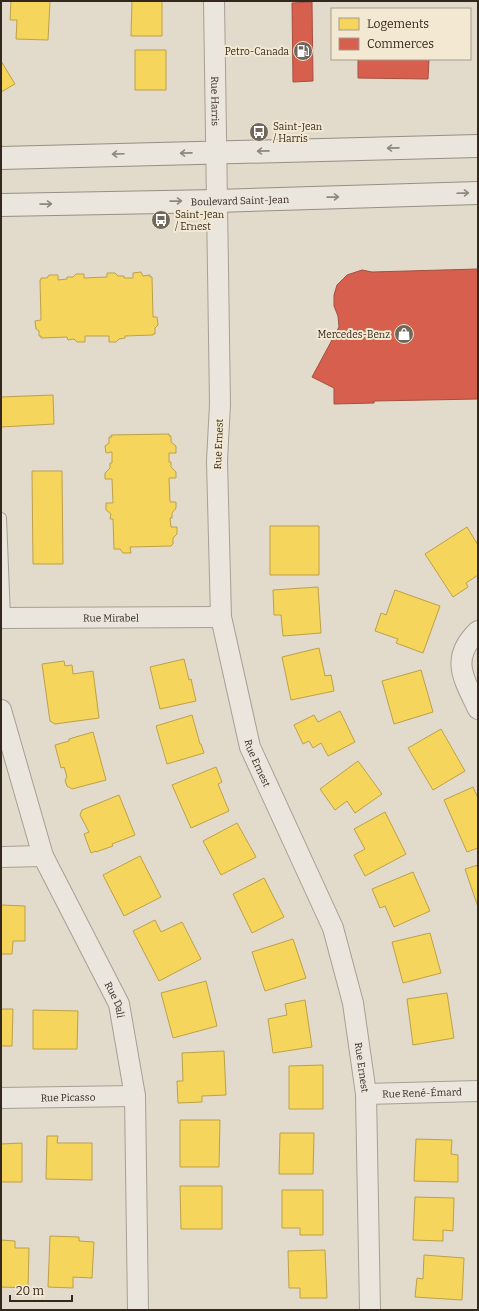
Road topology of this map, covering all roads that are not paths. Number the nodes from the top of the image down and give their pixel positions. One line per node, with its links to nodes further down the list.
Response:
1 (214, 1): 3 (street, Rue Harris)
2 (478, 146): 3 (main road, one-way to 3)
3 (216, 152): 4 (main road, one-way to 4); 6 (street, Rue Harris)
4 (1, 158)
5 (478, 193): 6 (main road, Boulevard Saint-Jean, one-way to 5)
6 (217, 201): 7 (main road, Boulevard Saint-Jean, one-way to 6); 9 (street, Rue Ernest)
7 (1, 205)
8 (1, 518): 10 (lane)
9 (221, 617): 10 (street, Rue Mirabel); 17 (street, Rue Ernest)
10 (3, 618)
11 (478, 632): 12 (street)
12 (478, 709)
13 (1, 710): 14 (street, Rue Dali)
14 (43, 856): 15 (street); 18 (street, Rue Dali)
15 (1, 857)
16 (478, 1091): 17 (street, Rue René-Émard)
17 (366, 1094): 21 (street, Rue Ernest)
18 (135, 1096): 19 (street, Rue Picasso); 20 (street, Rue Dali)
19 (1, 1098)
20 (138, 1310)
21 (370, 1310)

